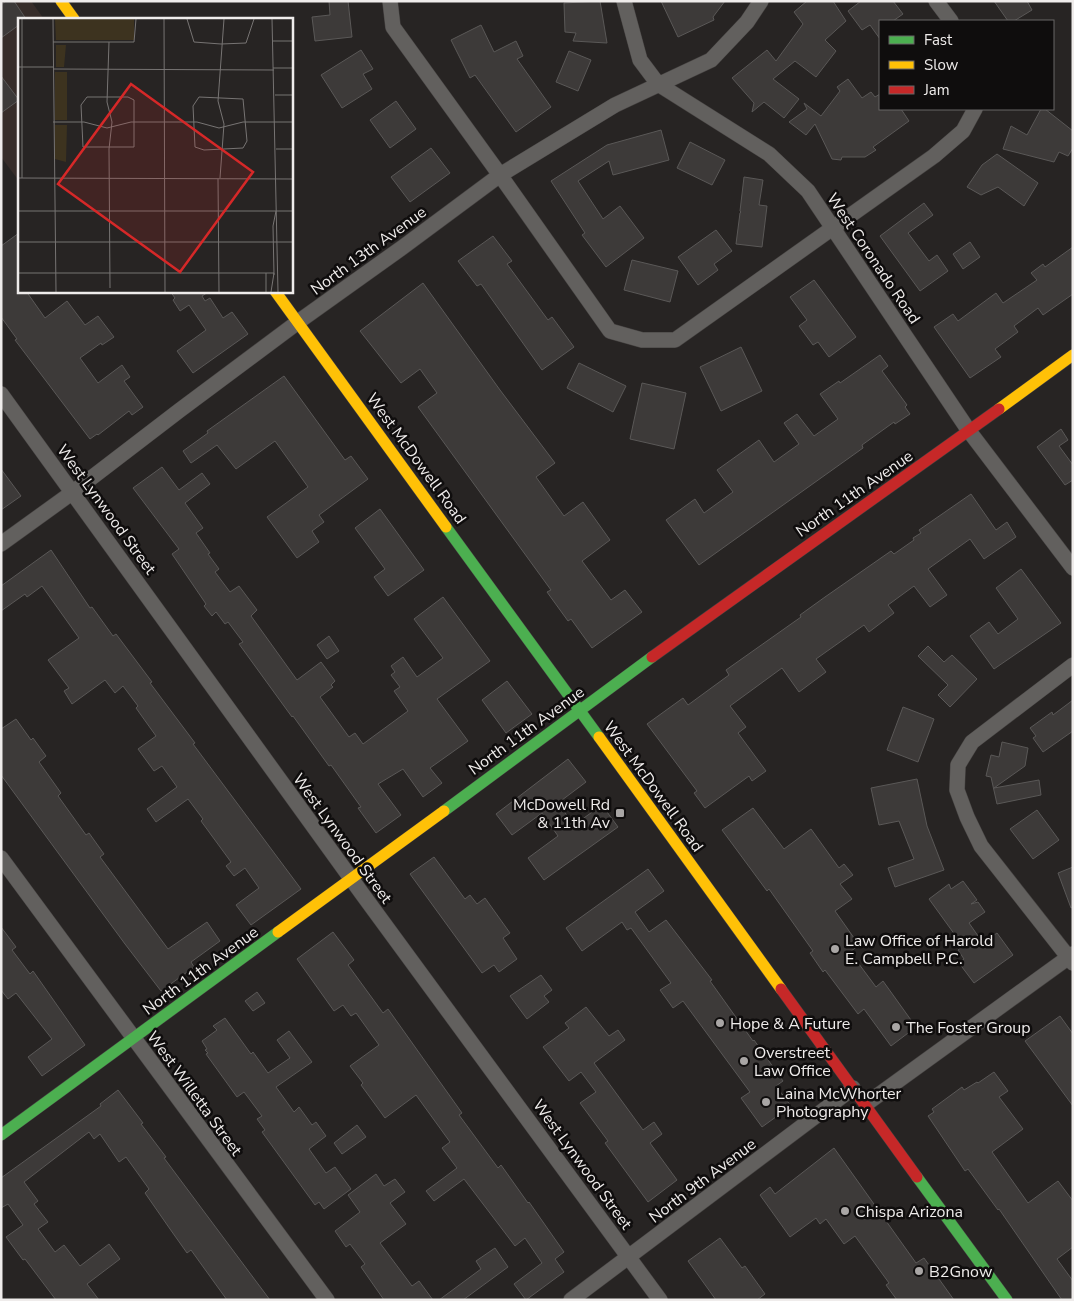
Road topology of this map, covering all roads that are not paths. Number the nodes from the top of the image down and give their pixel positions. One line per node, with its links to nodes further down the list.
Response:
1 (61, 1): 6 (street)
2 (390, 1): 10 (street)
3 (624, 1): 8 (street, West Coronado Road)
4 (761, 1): 8 (street, North 13th Avenue)
5 (936, 1): 7 (street)
6 (73, 18)
7 (949, 20)
8 (658, 84): 10 (street, North 13th Avenue); 11 (street, West Coronado Road)
9 (974, 110): 11 (street)
10 (500, 175): 11 (street); 13 (street, North 13th Avenue)
11 (832, 228): 16 (street, West Coronado Road)
12 (276, 292): 13 (street, West McDowell Road)
13 (298, 322): 17 (street, North 13th Avenue); 21 (street, West McDowell Road)
14 (1073, 355): 16 (street, North 11th Avenue)
15 (1, 394): 17 (street, West Lynwood Street)
16 (969, 431): 19 (street, West Coronado Road); 21 (street, North 11th Avenue)
17 (73, 492): 18 (street, North 13th Avenue); 23 (street, West Lynwood Street)
18 (1, 544)
19 (1073, 568)
20 (1073, 665): 24 (street)
21 (580, 711): 23 (street, North 11th Avenue); 26 (street, West McDowell Road)
22 (1, 858): 25 (street, West Willetta Street)
23 (352, 879): 25 (street, North 11th Avenue); 29 (street, West Lynwood Street)
24 (1071, 958): 27 (street)
25 (134, 1039): 28 (street, North 11th Avenue); 30 (street, West Willetta Street)
26 (853, 1088): 27 (street, West McDowell Road); 29 (street, North 9th Avenue)
27 (866, 1104): 33 (street, West McDowell Road)
28 (1, 1135)
29 (629, 1256): 31 (street, North 9th Avenue); 32 (street, West Lynwood Street)
30 (327, 1300)
31 (571, 1300)
32 (660, 1300)
33 (1006, 1300)

